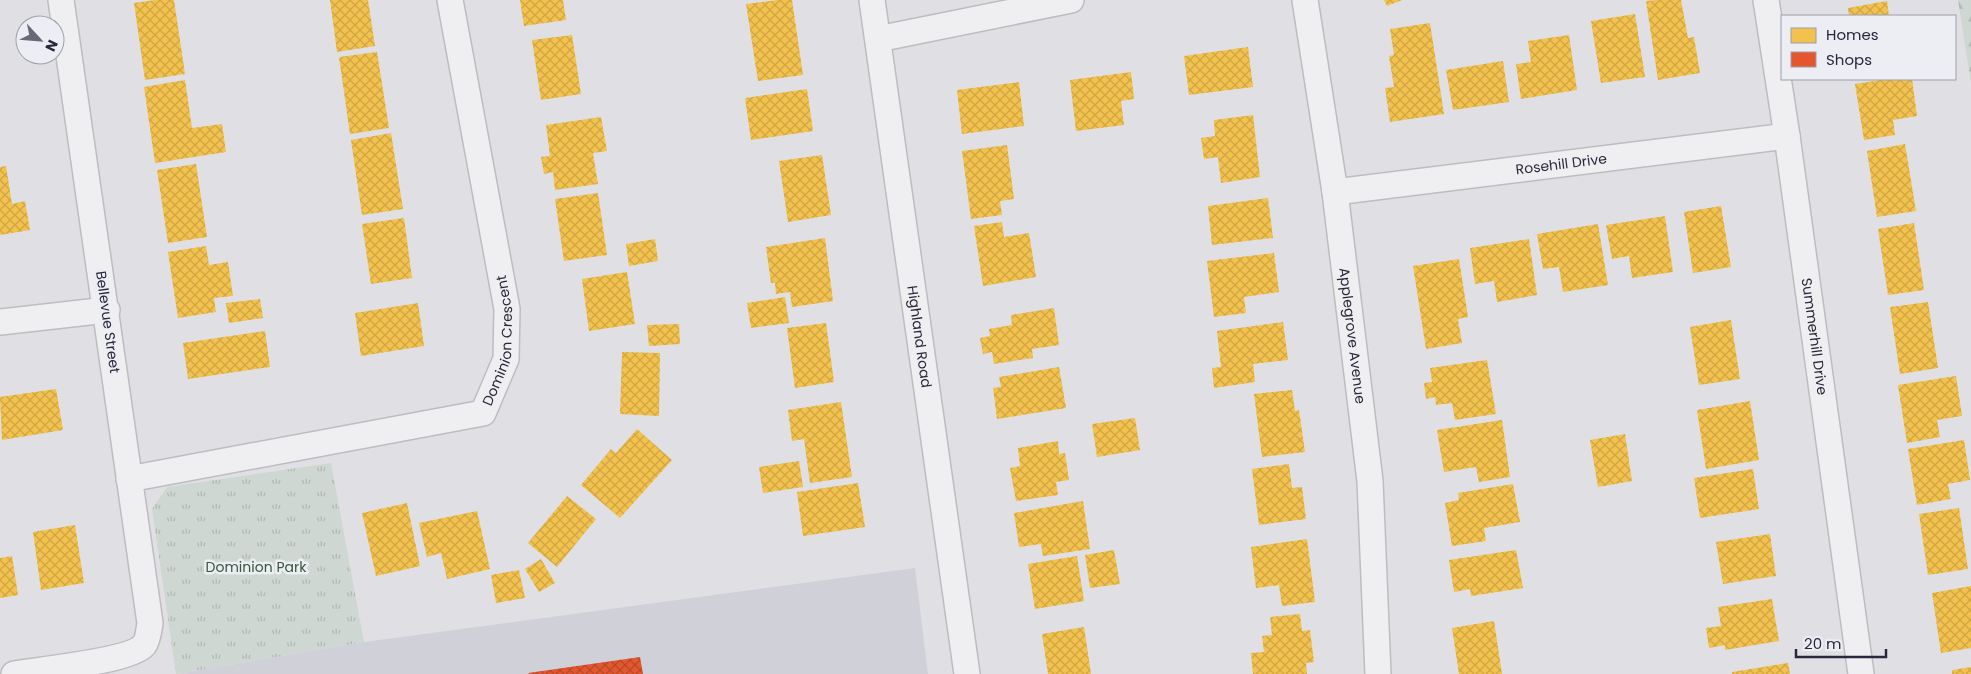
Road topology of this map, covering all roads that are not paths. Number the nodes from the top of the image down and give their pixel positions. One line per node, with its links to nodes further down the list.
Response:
1 (61, 0): 10 (street, Bellevue Street)
2 (450, 0): 12 (street, Dominion Crescent)
3 (872, 0): 7 (street, Highland Road)
4 (1071, 0): 7 (street)
5 (1305, 0): 9 (street, Applegrove Avenue)
6 (1766, 0): 8 (street, Summerhill Drive)
7 (878, 40): 14 (street, Highland Road)
8 (1787, 136): 9 (street, Rosehill Drive); 16 (street, Summerhill Drive)
9 (1335, 192): 15 (street, Applegrove Avenue)
10 (107, 310): 11 (street); 12 (street, Bellevue Street)
11 (0, 322)
12 (129, 479): 13 (street, Bellevue Street)
13 (14, 674)
14 (967, 674)
15 (1378, 674)
16 (1861, 674)

